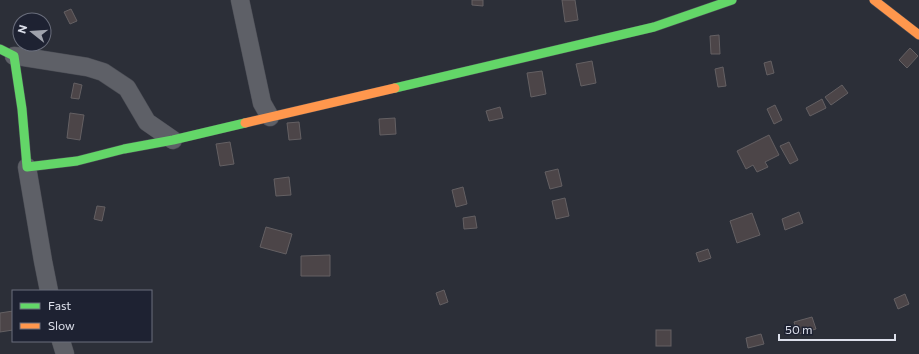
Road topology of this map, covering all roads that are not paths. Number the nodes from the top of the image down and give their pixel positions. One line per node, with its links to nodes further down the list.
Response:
1 (240, 0): 6 (street)
2 (732, 0): 6 (street)
3 (874, 0): 4 (street)
4 (919, 35)
5 (7, 53): 7 (street); 8 (street)
6 (270, 117): 7 (street)
7 (173, 140): 8 (street)
8 (27, 167): 9 (street)
9 (49, 290)
10 (61, 342): 11 (street)
11 (65, 354)

